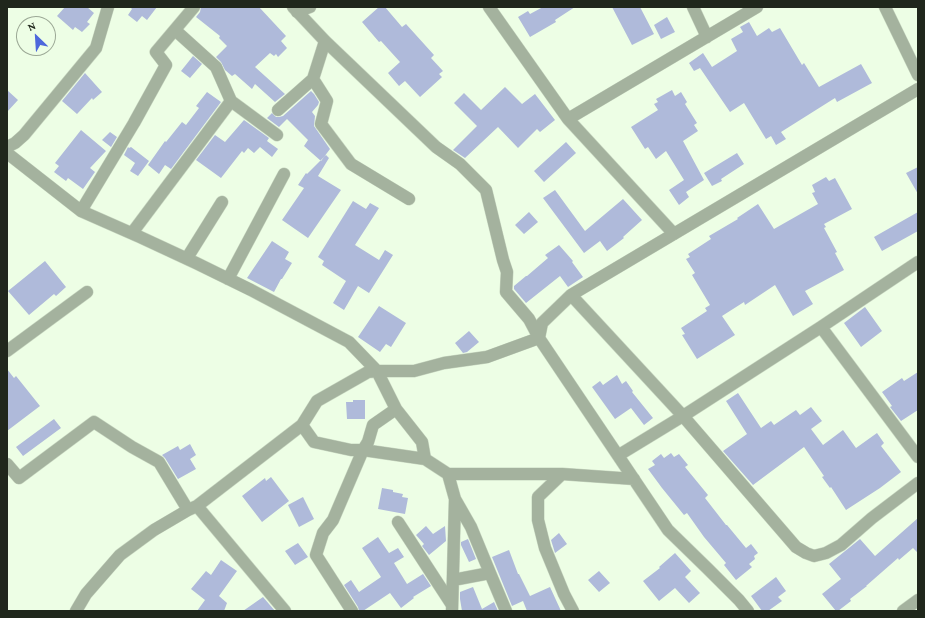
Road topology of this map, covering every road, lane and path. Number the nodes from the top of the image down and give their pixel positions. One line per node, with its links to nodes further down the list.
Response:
1 (108, 7): 19 (street)
2 (194, 7): 9 (street)
3 (310, 7): 8 (street)
4 (489, 7): 17 (street)
5 (693, 7): 10 (street)
6 (757, 7): 10 (street)
7 (885, 7): 12 (street)
8 (295, 10): 11 (street)
9 (175, 30): 15 (street); 24 (street)
10 (707, 37): 17 (street)
11 (325, 41): 13 (street); 33 (street)
12 (918, 75)
13 (313, 79): 16 (street); 22 (street)
14 (918, 89): 26 (street)
15 (232, 101): 18 (street); 25 (street)
16 (278, 110)
17 (568, 118): 26 (street)
18 (276, 135)
19 (7, 148)
20 (7, 153): 24 (street)
21 (284, 174): 29 (street)
22 (409, 199)
23 (222, 202): 27 (street)
24 (81, 211): 25 (street)
25 (132, 234): 27 (street)
26 (674, 234): 31 (street)
27 (187, 258): 29 (street)
28 (918, 262): 32 (street)
29 (228, 279): 35 (street)
30 (87, 292): 34 (street)
31 (571, 295): 33 (street); 37 (street)
32 (821, 327): 37 (street); 41 (street)
33 (539, 338): 35 (street); 40 (street)
34 (7, 352)
35 (377, 371): 36 (street); 38 (street)
36 (396, 409): 39 (street); 42 (street)
37 (683, 416): 40 (street); 47 (street)
38 (302, 425): 39 (street); 49 (street)
39 (363, 450): 42 (street); 57 (street)
40 (618, 456): 46 (street)
41 (918, 457)
42 (425, 459): 44 (street)
43 (7, 464): 49 (street)
44 (448, 474): 45 (street); 48 (street)
45 (562, 474): 46 (street); 59 (street)
46 (634, 479): 60 (street)
47 (918, 483)
48 (455, 499): 51 (street); 52 (street)
49 (192, 508): 55 (street); 56 (street)
50 (398, 522): 54 (street)
51 (490, 573): 52 (street); 58 (street)
52 (453, 580): 54 (street)
53 (918, 600): 61 (street)
54 (452, 608)
55 (76, 611)
56 (285, 611)
57 (352, 611)
58 (506, 611)
59 (573, 611)
60 (748, 611)
61 (904, 611)

